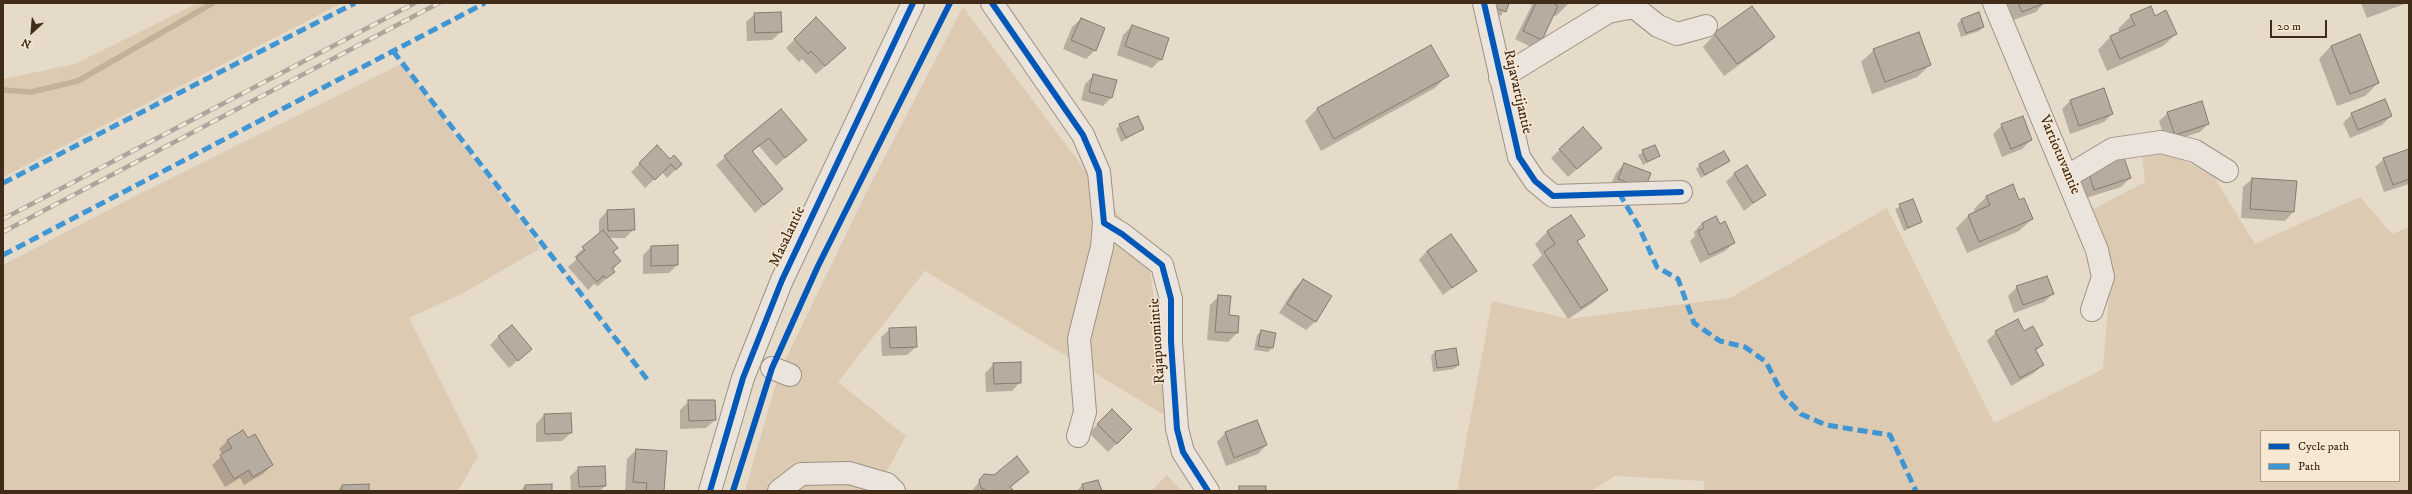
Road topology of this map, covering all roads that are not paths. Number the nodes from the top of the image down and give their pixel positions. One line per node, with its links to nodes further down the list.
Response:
1 (913, 3): 13 (street, Masalantie)
2 (992, 3): 10 (street)
3 (1484, 3): 6 (street, Rajavartijantie)
4 (1994, 3): 8 (street, Vartiotuvantie)
5 (1706, 26): 6 (street)
6 (1500, 78): 9 (street, Rajavartijantie)
7 (2227, 171): 8 (street)
8 (2068, 176): 11 (street, Vartiotuvantie)
9 (1680, 192)
10 (1104, 223): 12 (street); 16 (street, Rajapuomintie)
11 (2092, 310)
12 (1078, 436)
13 (710, 491)
14 (779, 491): 15 (street)
15 (894, 491)
16 (1208, 491)

